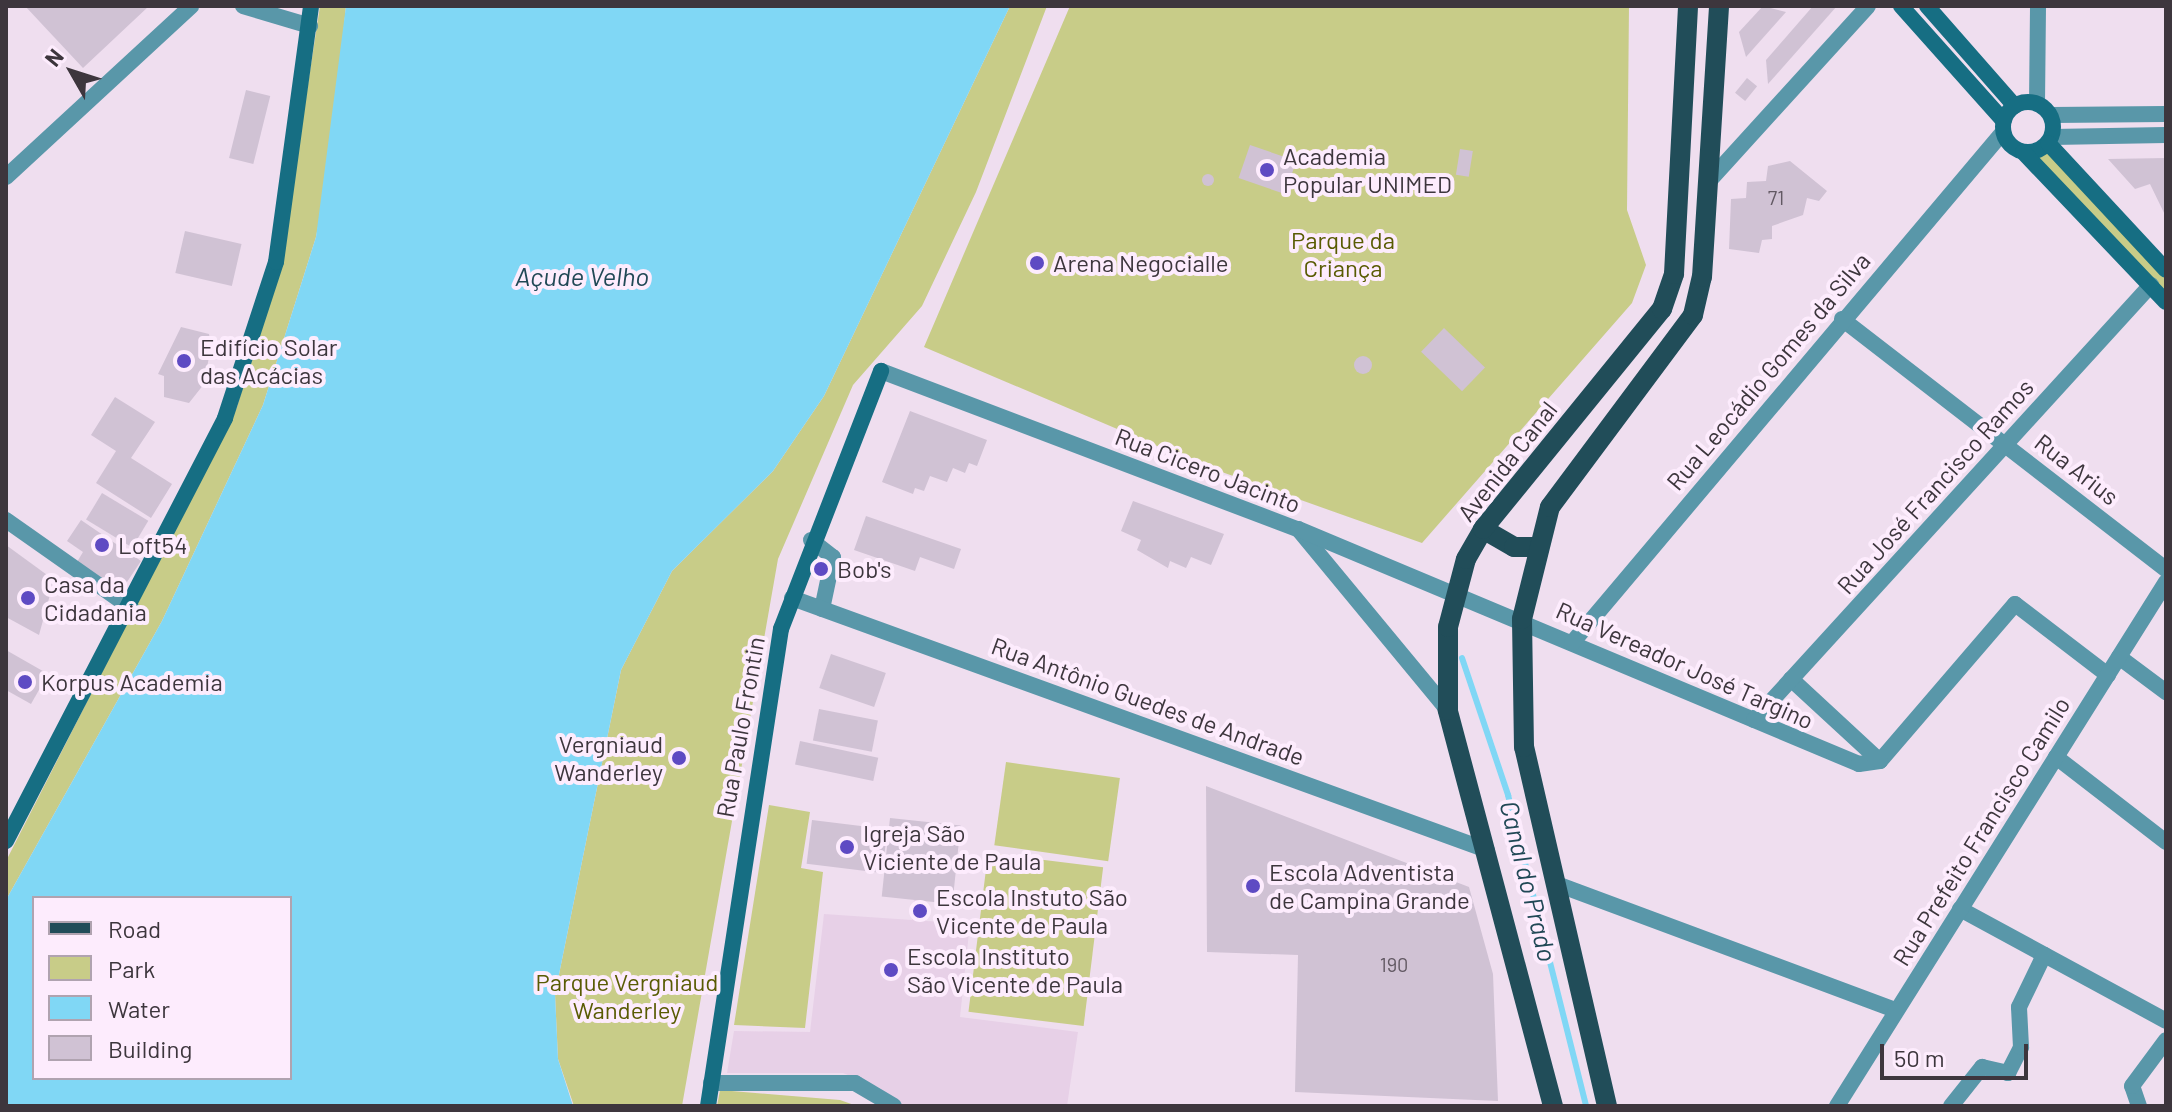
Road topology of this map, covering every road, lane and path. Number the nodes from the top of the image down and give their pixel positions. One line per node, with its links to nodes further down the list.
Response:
1 (191, 6): 19 (street)
2 (243, 6): 10 (street)
3 (311, 6): 10 (main road)
4 (1688, 6): 29 (main road, Avenida Canal)
5 (1719, 6): 20 (main road)
6 (1868, 6): 20 (street)
7 (1901, 6): 15 (main road)
8 (1927, 6): 12 (main road)
9 (2038, 6): 11 (street)
10 (310, 26): 36 (main road)
11 (2037, 103): 12 (main road); 14 (main road)
12 (2015, 106): 15 (main road)
13 (2166, 114): 14 (street)
14 (2051, 115): 17 (main road)
15 (2004, 126): 18 (main road); 24 (street, Rua Leocádio Gomes da Silva)
16 (2166, 135): 17 (street)
17 (2050, 140): 18 (main road); 21 (main road)
18 (2023, 152): 22 (main road)
19 (6, 177)
20 (1709, 181): 31 (main road)
21 (2166, 270)
22 (2151, 285): 23 (main road); 26 (street, Rua José Francisco Ramos)
23 (2166, 302)
24 (1842, 319): 26 (street, Rua Arius); 39 (street, Rua Leocádio Gomes da Silva)
25 (881, 371): 28 (street, Rua Cicero Jacinto); 30 (main road, Rua Paulo Frontin)
26 (2006, 444): 32 (street, Rua Arius); 42 (street, Rua José Francisco Ramos)
27 (6, 520): 36 (street)
28 (1298, 529): 34 (street); 44 (street, Rua Cicero Jacinto)
29 (1483, 529): 31 (main road); 34 (main road, Avenida Canal)
30 (811, 540): 35 (main road, Rua Paulo Frontin); 37 (street)
31 (1534, 547): 38 (main road)
32 (2166, 569)
33 (2166, 582): 40 (street, Rua Prefeito Francisco Camilo)
34 (1456, 591): 38 (street, Rua Vereador José Targino); 44 (main road, Avenida Canal)
35 (792, 598): 37 (street, Rua Antônio Guedes de Andrade); 57 (main road, Rua Paulo Frontin)
36 (131, 608): 48 (main road)
37 (822, 609): 50 (street, Rua Antônio Guedes de Andrade)
38 (1522, 619): 39 (street, Rua Vereador José Targino); 51 (main road)
39 (1572, 643): 45 (street, Rua Vereador José Targino)
40 (2119, 657): 41 (street, Rua Prefeito Francisco Camilo); 43 (street)
41 (2108, 675): 46 (street, Rua Prefeito Francisco Camilo); 47 (street)
42 (1791, 679): 45 (street, Rua José Francisco Ramos); 47 (street)
43 (2166, 692)
44 (1448, 710): 50 (main road, Avenida Canal)
45 (1754, 720): 47 (street, Rua Vereador José Targino)
46 (2056, 757): 49 (street); 52 (street, Rua Prefeito Francisco Camilo)
47 (1880, 761)
48 (6, 841)
49 (2166, 842)
50 (1487, 850): 60 (main road, Avenida Canal)
51 (1554, 883): 54 (street); 61 (main road)
52 (1960, 909): 53 (street); 54 (street, Rua Prefeito Francisco Camilo)
53 (2044, 955): 55 (street); 63 (street)
54 (1895, 1010): 62 (street, Rua Prefeito Francisco Camilo)
55 (2166, 1021)
56 (2166, 1040): 64 (street)
57 (711, 1083): 58 (main road, Rua Paulo Frontin); 59 (street)
58 (708, 1106)
59 (894, 1106)
60 (1553, 1106)
61 (1607, 1106)
62 (1837, 1106)
63 (1951, 1106)
64 (2139, 1106)

